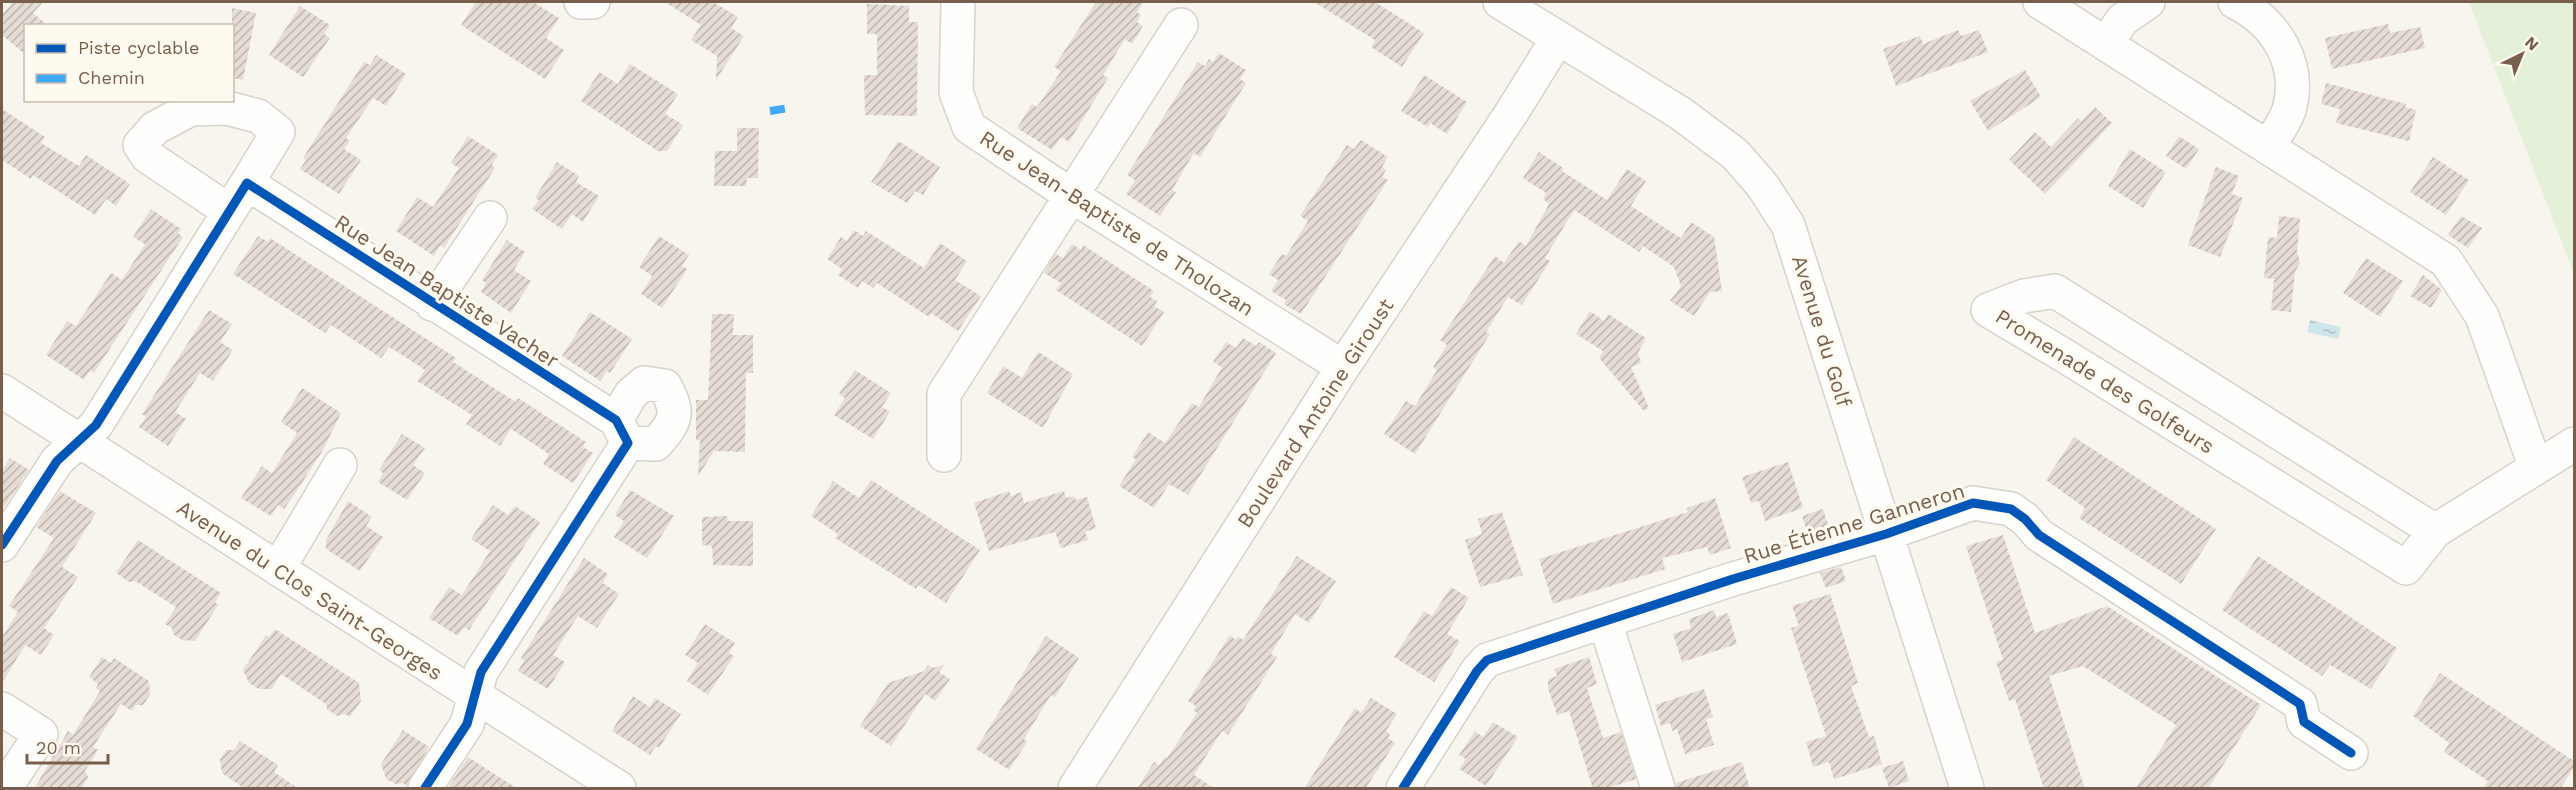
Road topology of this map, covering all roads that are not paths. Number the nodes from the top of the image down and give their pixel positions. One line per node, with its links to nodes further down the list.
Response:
1 (581, 2): 2 (street)
2 (593, 2)
3 (958, 2): 13 (street, Rue Jean-Baptiste de Tholozan)
4 (1500, 2): 9 (street, Avenue du Golf)
5 (2040, 2): 10 (street)
6 (2148, 2): 10 (street)
7 (2235, 2): 11 (street)
8 (1181, 25): 13 (street)
9 (1558, 38): 17 (street, Boulevard Antoine Giroust); 25 (street, Avenue du Golf)
10 (2106, 44): 11 (street)
11 (2268, 147): 23 (street)
12 (247, 183): 14 (street); 14 (street); 16 (street, Rue Jean Baptiste Vacher)
13 (1072, 196): 17 (street, Rue Jean-Baptiste de Tholozan); 21 (street)
14 (229, 211): 19 (street)
15 (490, 218): 16 (street)
16 (432, 304): 29 (street, Rue Jean Baptiste Vacher)
17 (1343, 367): 35 (street, Boulevard Antoine Giroust)
18 (2, 391): 19 (street, Avenue du Clos Saint-Georges)
19 (78, 441): 26 (street); 27 (street, Avenue du Clos Saint-Georges)
20 (2574, 444): 23 (street, Promenade des Golfeurs)
21 (944, 455)
22 (340, 465): 27 (street)
23 (2536, 468): 24 (street, Promenade des Golfeurs)
24 (2435, 531): 24 (street, Promenade des Golfeurs)
25 (1886, 534): 28 (street, Rue Étienne Ganneron); 31 (street, Rue Étienne Ganneron); 38 (street, Avenue du Golf)
26 (2, 545)
27 (278, 569): 29 (street, Avenue du Clos Saint-Georges)
28 (1605, 622): 36 (street, Rue Étienne Ganneron); 37 (street)
29 (474, 696): 33 (street, Rue Jean Baptiste Vacher); 34 (street, Avenue du Clos Saint-Georges)
30 (2, 709): 32 (street)
31 (2350, 753)
32 (5, 789)
33 (425, 789)
34 (619, 789)
35 (1075, 789)
36 (1403, 789)
37 (1658, 789)
38 (1966, 789)

